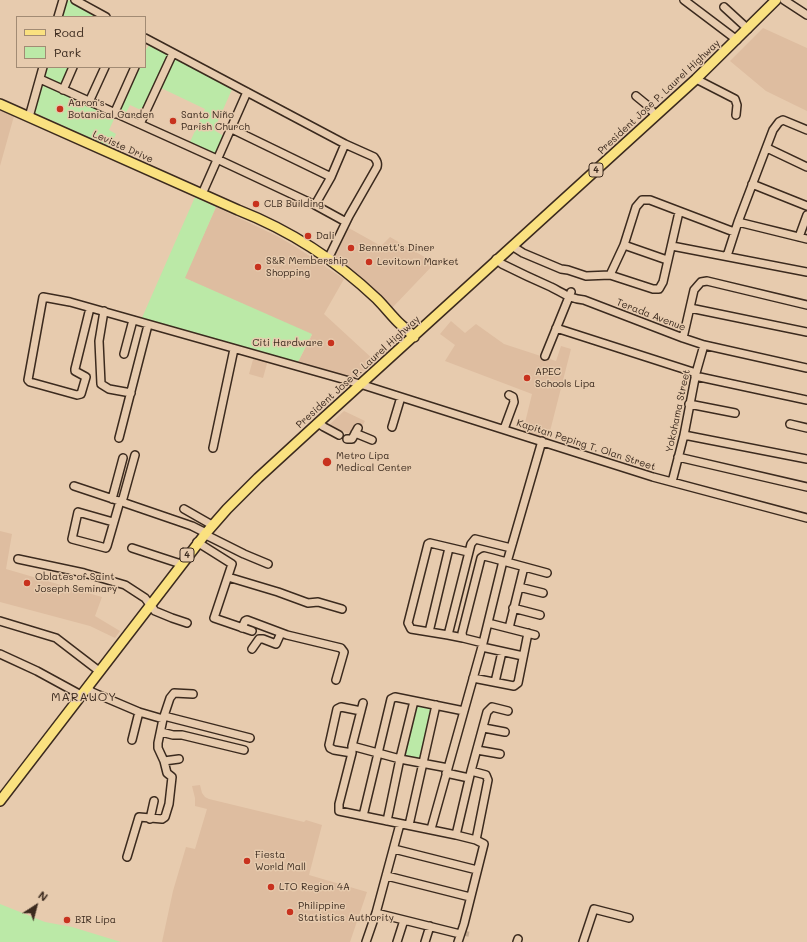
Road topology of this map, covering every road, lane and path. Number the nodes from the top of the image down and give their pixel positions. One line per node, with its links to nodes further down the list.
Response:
1 (63, 0): 9 (street)
2 (75, 0): 7 (street)
3 (684, 0): 11 (street)
4 (776, 0): 10 (main road, President Jose P. Laurel Highway / 4)
5 (784, 0): 8 (street)
6 (724, 7): 10 (street)
7 (97, 15)
8 (807, 15)
9 (58, 16)
10 (748, 29): 11 (main road, President Jose P. Laurel Highway / 4)
11 (737, 40): 19 (main road, President Jose P. Laurel Highway / 4)
12 (146, 41): 13 (street)
13 (174, 53): 21 (street); 29 (street)
14 (43, 68): 18 (street)
15 (74, 68): 20 (street)
16 (105, 68): 23 (street)
17 (135, 68): 25 (street)
18 (40, 79): 20 (street); 28 (street)
19 (696, 79): 26 (street); 27 (main road, President Jose P. Laurel Highway / 4)
20 (63, 90): 23 (street)
21 (247, 92): 30 (street); 32 (street)
22 (636, 96): 27 (street)
23 (88, 102): 25 (street)
24 (0, 104): 28 (main road, Leviste Drive)
25 (114, 114): 29 (street)
26 (736, 115)
27 (656, 116): 49 (main road, President Jose P. Laurel Highway / 4)
28 (29, 117): 38 (main road, Leviste Drive)
29 (140, 124): 34 (street)
30 (230, 128): 34 (street); 36 (street)
31 (807, 130): 33 (street)
32 (345, 144): 36 (street); 44 (street)
33 (767, 148): 35 (street); 37 (street)
34 (217, 159): 38 (street); 39 (street)
35 (807, 167)
36 (331, 178): 39 (street)
37 (752, 184): 40 (street); 45 (street)
38 (202, 194): 41 (main road, Leviste Drive)
39 (315, 205): 44 (street)
40 (807, 206)
41 (238, 210): 54 (main road, Leviste Drive); 67 (main road, Leviste Drive)
42 (679, 212): 46 (street); 50 (street); 51 (street)
43 (807, 215): 47 (street)
44 (346, 222): 54 (street)
45 (738, 222): 46 (street); 47 (street)
46 (734, 232): 52 (street)
47 (799, 237): 48 (street)
48 (807, 239)
49 (513, 245): 53 (main road, President Jose P. Laurel Highway / 4); 57 (street)
50 (624, 245): 55 (street); 57 (street)
51 (672, 246): 52 (street); 55 (street)
52 (727, 256): 56 (street)
53 (496, 259): 58 (street, Terada Avenue); 67 (main road, President Jose P. Laurel Highway / 4)
54 (328, 260): 67 (main road, Leviste Drive)
55 (667, 260): 57 (street)
56 (807, 272)
57 (610, 275)
58 (570, 294): 65 (street); 68 (street, Terada Avenue)
59 (807, 305): 61 (street)
60 (90, 308): 60 (street, Kapitan Peping T. Olan Street); 62 (street, Kapitan Peping T. Olan Street)
61 (690, 308): 66 (street); 68 (street)
62 (104, 311): 63 (street, Kapitan Peping T. Olan Street); 76 (street)
63 (133, 320): 64 (street, Kapitan Peping T. Olan Street); 71 (street)
64 (148, 325): 70 (street, Kapitan Peping T. Olan Street); 76 (street)
65 (556, 328): 72 (street); 74 (street)
66 (807, 332)
67 (412, 338): 75 (main road, President Jose P. Laurel Highway / 4)
68 (683, 338): 69 (street, Terada Avenue)
69 (704, 345): 73 (street, Terada Avenue); 74 (street, Yokohama Street)
70 (234, 349): 75 (street, Kapitan Peping T. Olan Street); 93 (street)
71 (124, 354)
72 (545, 356)
73 (807, 368)
74 (696, 375): 79 (street); 80 (street, Yokohama Street)
75 (360, 384): 78 (street, Kapitan Peping T. Olan Street); 82 (main road, President Jose P. Laurel Highway / 4)
76 (130, 393): 89 (street)
77 (509, 395): 86 (street)
78 (401, 397): 84 (street); 86 (street, Kapitan Peping T. Olan Street)
79 (807, 400)
80 (690, 404): 81 (street); 88 (street, Yokohama Street)
81 (734, 413)
82 (318, 423): 87 (street); 106 (main road, President Jose P. Laurel Highway / 4)
83 (790, 424): 85 (street)
84 (392, 427)
85 (807, 428)
86 (504, 429): 92 (street, Kapitan Peping T. Olan Street)
87 (340, 435)
88 (684, 435): 95 (street, Yokohama Street); 97 (street)
89 (119, 438)
90 (347, 439): 91 (street)
91 (372, 440)
92 (542, 441): 98 (street, Kapitan Peping T. Olan Street); 111 (street)
93 (213, 448)
94 (135, 455): 102 (street)
95 (678, 457): 98 (street, Yokohama Street); 100 (street)
96 (123, 458): 101 (street)
97 (807, 459)
98 (672, 482): 104 (street, Kapitan Peping T. Olan Street)
99 (74, 486): 101 (street)
100 (807, 487)
101 (112, 499): 102 (street)
102 (121, 501): 105 (street); 107 (street)
103 (184, 509): 106 (street)
104 (807, 518)
105 (113, 522): 105 (street)
106 (212, 525): 107 (main road, President Jose P. Laurel Highway / 4)
107 (205, 533): 108 (main road, President Jose P. Laurel Highway / 4); 116 (street)
108 (198, 542): 115 (main road, President Jose P. Laurel Highway / 4); 119 (street)
109 (132, 548): 115 (street)
110 (449, 548): 112 (street); 132 (street); 132 (street)
111 (511, 548): 112 (street); 114 (street)
112 (468, 552): 134 (street)
113 (18, 558): 122 (street)
114 (505, 562): 117 (street); 128 (street); 135 (street)
115 (181, 564): 122 (main road, President Jose P. Laurel Highway / 4)
116 (268, 564)
117 (524, 567): 118 (street); 120 (street)
118 (547, 573)
119 (228, 578): 124 (street); 129 (street)
120 (518, 587): 121 (street); 123 (street)
121 (543, 593)
122 (149, 604): 127 (street); 141 (main road, President Jose P. Laurel Highway / 4)
123 (514, 608): 125 (street); 130 (street)
124 (342, 610)
125 (540, 615)
126 (0, 621): 141 (street)
127 (187, 623)
128 (488, 623): 130 (street); 136 (street)
129 (242, 628): 131 (street); 133 (street)
130 (509, 628): 140 (street)
131 (252, 631)
132 (429, 632): 134 (street)
133 (281, 633): 137 (street); 143 (street)
134 (448, 636): 135 (street)
135 (463, 638): 136 (street)
136 (482, 645): 138 (street); 142 (street)
137 (252, 649)
138 (502, 652): 140 (street); 144 (street)
139 (0, 654): 145 (street)
140 (524, 656): 144 (street)
141 (99, 671): 145 (main road, President Jose P. Laurel Highway / 4)
142 (473, 678): 144 (street); 151 (street)
143 (336, 680)
144 (495, 682)
145 (84, 692): 153 (street); 171 (main road, President Jose P. Laurel Highway / 4)
146 (193, 694): 154 (street)
147 (414, 701): 149 (street); 163 (street); 166 (street)
148 (363, 703): 150 (street)
149 (436, 705): 151 (street); 168 (street)
150 (361, 711): 161 (street); 161 (street)
151 (464, 711): 169 (street)
152 (508, 711): 155 (street)
153 (140, 712): 154 (street); 159 (street)
154 (163, 718): 156 (street); 158 (street)
155 (484, 728): 157 (street); 162 (street)
156 (161, 732): 160 (street); 167 (street)
157 (505, 732)
158 (250, 738)
159 (132, 740)
160 (244, 750)
161 (352, 750): 163 (street); 173 (street)
162 (477, 750): 164 (street); 170 (street)
163 (377, 753): 166 (street); 173 (street)
164 (500, 754)
165 (179, 759): 167 (street)
166 (400, 759): 168 (street); 175 (street)
167 (164, 761): 174 (street)
168 (423, 763): 169 (street); 177 (street)
169 (447, 771): 170 (street); 178 (street)
170 (470, 774): 179 (street); 180 (street)
171 (0, 801)
172 (154, 801): 174 (street)
173 (363, 816): 175 (street)
174 (150, 819): 182 (street)
175 (387, 821): 176 (street)
176 (400, 824): 177 (street); 181 (street)
177 (409, 825): 178 (street)
178 (431, 829): 179 (street)
179 (456, 835): 180 (street)
180 (476, 840): 183 (street)
181 (394, 849): 183 (street); 184 (street)
182 (127, 857)
183 (476, 870): 185 (street)
184 (387, 876): 185 (street); 186 (street)
185 (470, 897): 190 (street)
186 (376, 913): 188 (street); 191 (street)
187 (629, 918): 195 (street)
188 (404, 920): 189 (street); 192 (street)
189 (430, 926): 190 (street); 193 (street)
190 (464, 931): 194 (street)
191 (366, 942)
192 (397, 942)
193 (425, 942)
194 (458, 942)
195 (583, 942)

